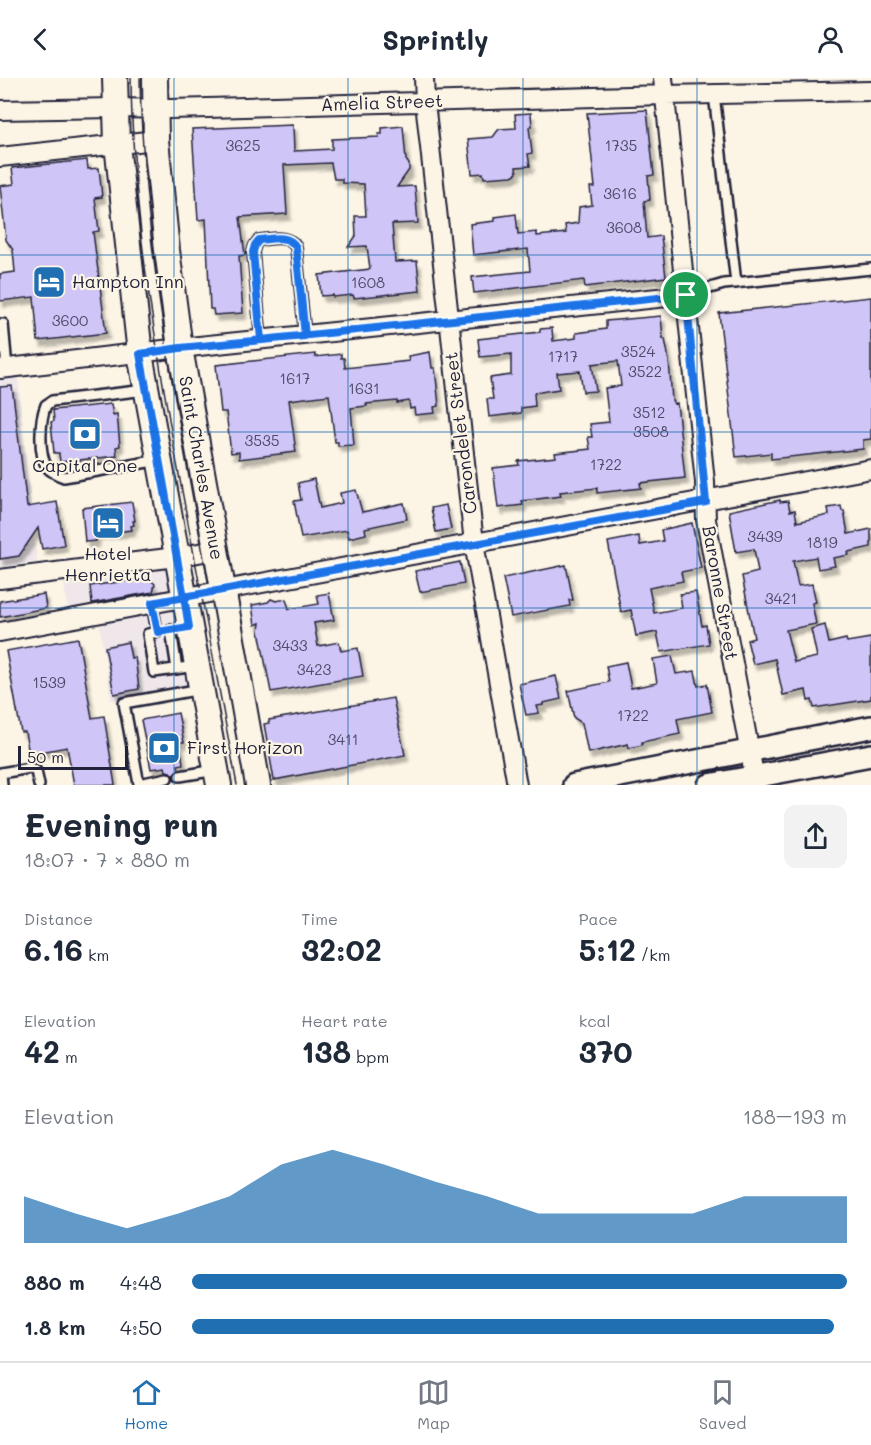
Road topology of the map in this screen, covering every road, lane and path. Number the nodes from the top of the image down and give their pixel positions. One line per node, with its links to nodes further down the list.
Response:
1 (115, 78): 8 (main road)
2 (155, 78): 10 (main road, Saint Charles Avenue)
3 (424, 78): 7 (street, Carondelet Street)
4 (663, 86): 6 (street, Amelia Street); 7 (street, Amelia Street); 16 (street, Baronne Street)
5 (871, 91): 6 (street, Amelia Street)
6 (714, 94): 15 (lane)
7 (425, 102): 10 (street, Amelia Street); 17 (street, Carondelet Street)
8 (115, 108): 9 (street, Amelia Street); 10 (street, Amelia Street); 12 (main road)
9 (0, 110)
10 (154, 110): 11 (main road, Saint Charles Avenue)
11 (156, 140): 12 (street); 21 (main road, Saint Charles Avenue)
12 (117, 144): 13 (street); 22 (main road)
13 (0, 156)
14 (871, 269): 15 (lane)
15 (736, 283): 16 (lane)
16 (686, 295): 17 (street); 27 (street, Baronne Street)
17 (448, 321): 19 (street); 28 (street, Carondelet Street)
18 (0, 324): 23 (lane)
19 (305, 336): 20 (street); 20 (lane)
20 (261, 340): 21 (street)
21 (180, 348): 22 (street); 29 (main road, Saint Charles Avenue)
22 (140, 354): 23 (street); 24 (main road)
23 (4, 369)
24 (146, 390): 25 (main road); 25 (lane)
25 (159, 460): 30 (main road)
26 (871, 469): 27 (street)
27 (706, 502): 28 (street); 41 (street, Baronne Street)
28 (474, 543): 32 (street); 52 (street, Carondelet Street)
29 (215, 550): 30 (street); 32 (main road, Saint Charles Avenue)
30 (176, 557): 31 (street); 33 (main road)
31 (0, 579)
32 (223, 590): 33 (street); 51 (main road, Saint Charles Avenue)
33 (184, 597): 34 (street); 35 (main road)
34 (152, 603): 36 (street); 37 (lane)
35 (180, 629): 37 (lane); 38 (main road)
36 (0, 632)
37 (158, 632): 38 (lane)
38 (187, 667): 39 (main road)
39 (201, 689): 45 (main road); 48 (lane)
40 (871, 727): 41 (street)
41 (749, 751): 47 (street, Baronne Street); 53 (street)
42 (871, 755): 47 (street)
43 (0, 768): 49 (lane); 50 (lane)
44 (180, 776): 45 (lane)
45 (218, 777)
46 (167, 778): 48 (lane)
47 (755, 781): 54 (street)
48 (138, 784)
49 (2, 785)
50 (39, 785)
51 (258, 785)
52 (517, 785)
53 (574, 785)
54 (709, 785)

